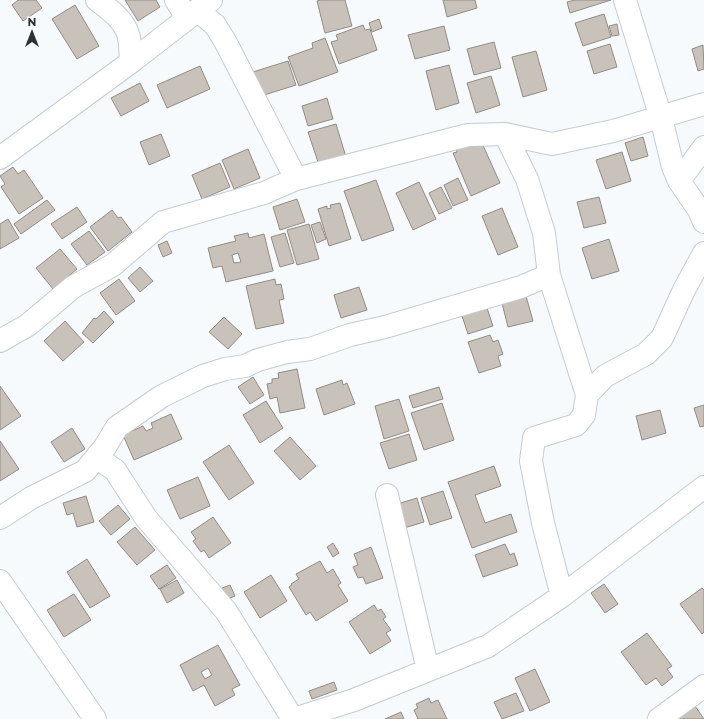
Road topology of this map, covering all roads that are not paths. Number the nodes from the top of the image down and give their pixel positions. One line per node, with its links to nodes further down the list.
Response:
1 (97, 0): 4 (street)
2 (626, 0): 6 (street)
3 (193, 7): 4 (street); 10 (street)
4 (131, 62): 9 (street)
5 (704, 104): 6 (street)
6 (661, 118): 7 (street); 11 (street)
7 (505, 134): 10 (street); 14 (street)
8 (704, 147): 11 (street)
9 (0, 158)
10 (296, 179): 15 (street)
11 (679, 181): 12 (street)
12 (704, 222)
13 (704, 254): 16 (street)
14 (549, 275): 16 (street); 17 (street)
15 (0, 341)
16 (587, 395): 22 (street)
17 (98, 455): 20 (street); 27 (street)
18 (704, 487): 22 (street)
19 (387, 495): 23 (street)
20 (0, 518)
21 (0, 581): 26 (street)
22 (562, 596): 23 (street)
23 (428, 670): 27 (street)
24 (704, 686): 25 (street)
25 (658, 718)
26 (95, 719)
27 (293, 719)

